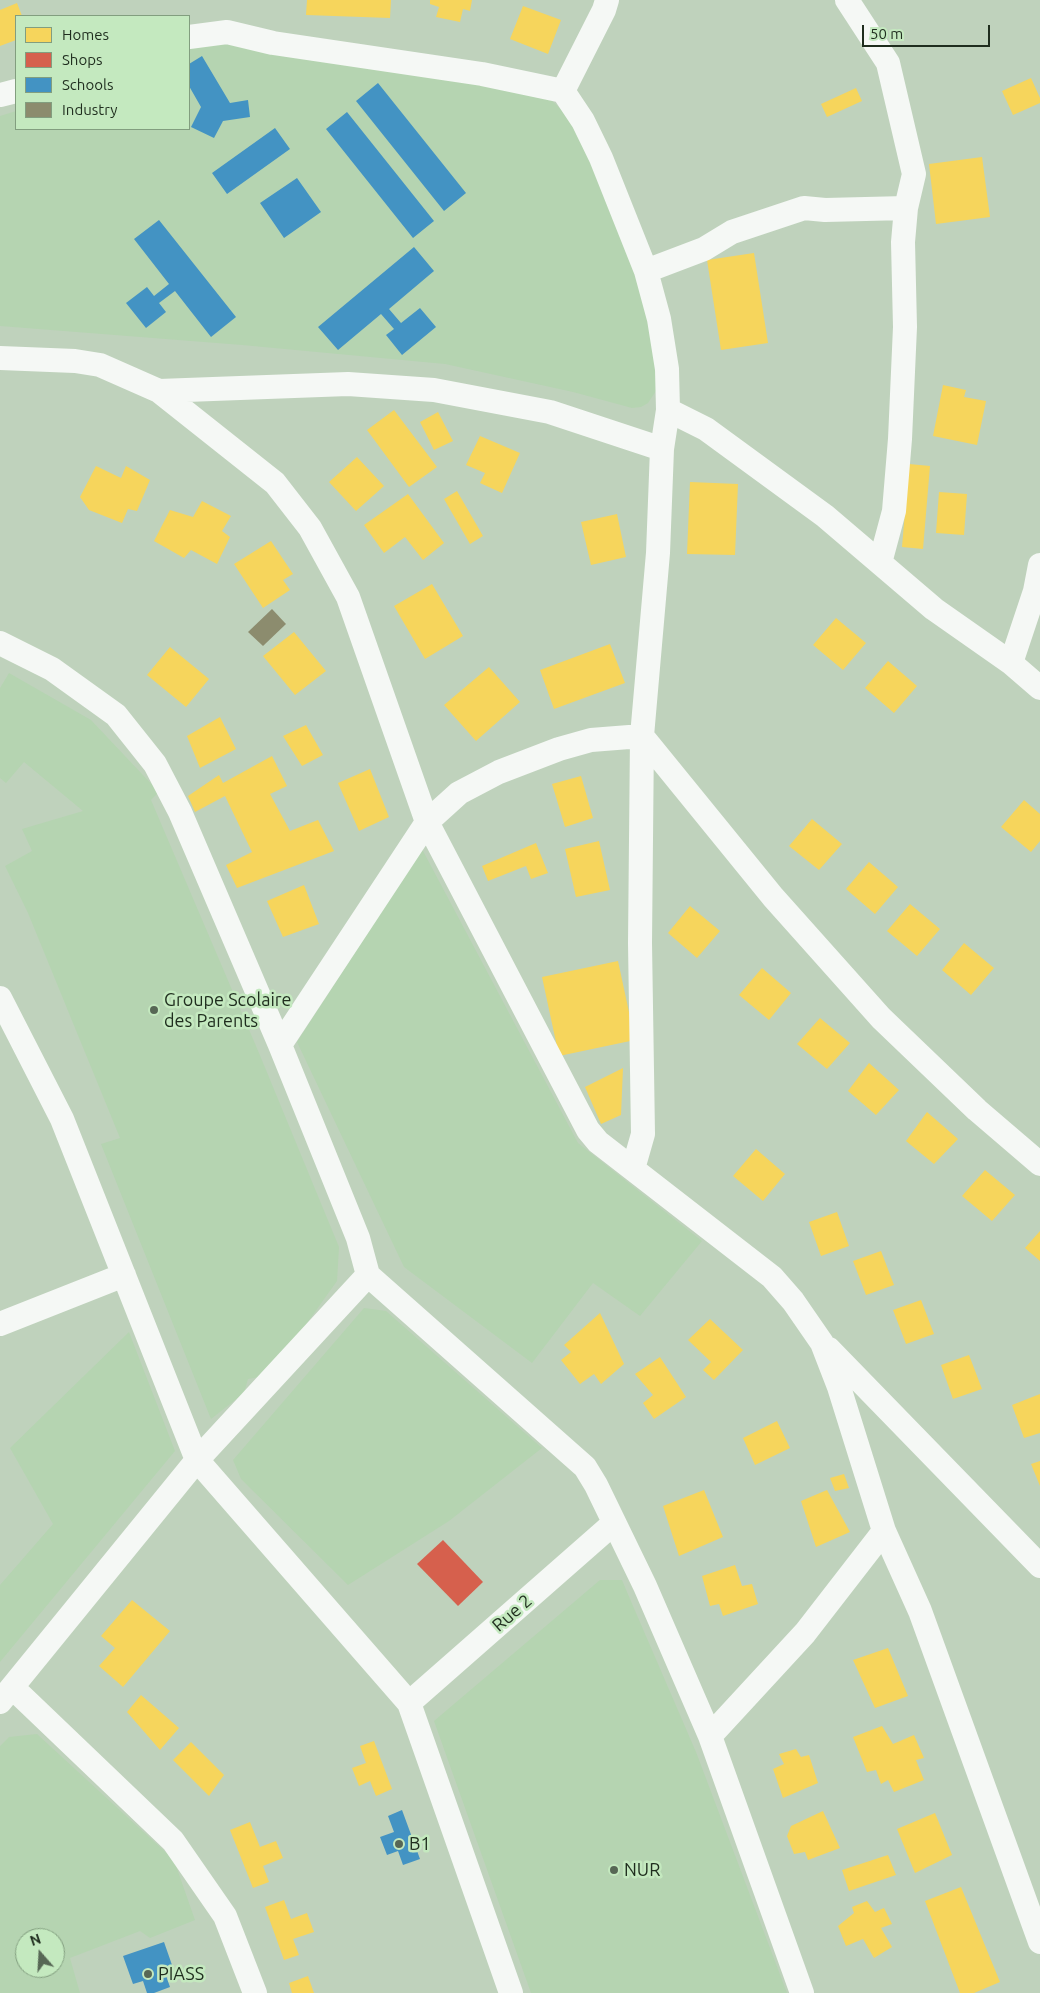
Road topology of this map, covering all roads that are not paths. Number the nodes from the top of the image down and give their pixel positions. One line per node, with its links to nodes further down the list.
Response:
1 (607, 0): 5 (street)
2 (847, 0): 7 (street)
3 (190, 37): 5 (street)
4 (15, 90): 6 (street)
5 (562, 91): 8 (street)
6 (0, 96)
7 (906, 208): 8 (street); 13 (street)
8 (646, 272): 11 (street)
9 (0, 358): 10 (street)
10 (159, 390): 12 (street); 19 (street)
11 (668, 410): 12 (street); 13 (street)
12 (662, 450): 18 (street)
13 (880, 563): 16 (street)
14 (1040, 565): 16 (street)
15 (0, 643): 21 (street)
16 (1012, 663): 17 (street)
17 (1040, 688)
18 (642, 736): 19 (street); 22 (street); 23 (street)
19 (427, 822): 21 (street); 23 (street)
20 (0, 998): 24 (street)
21 (280, 1045): 25 (street)
22 (1040, 1164)
23 (633, 1169): 27 (street)
24 (124, 1275): 26 (street); 28 (street)
25 (368, 1275): 28 (street); 29 (street)
26 (0, 1324)
27 (822, 1343): 30 (street); 31 (street)
28 (197, 1460): 32 (street); 33 (street)
29 (614, 1523): 33 (street, Rue 2); 34 (street)
30 (884, 1531): 34 (street); 35 (street)
31 (1040, 1566)
32 (7, 1695): 36 (street)
33 (409, 1703): 37 (street)
34 (710, 1736): 38 (street)
35 (1040, 1942)
36 (255, 1993)
37 (510, 1993)
38 (802, 1993)

